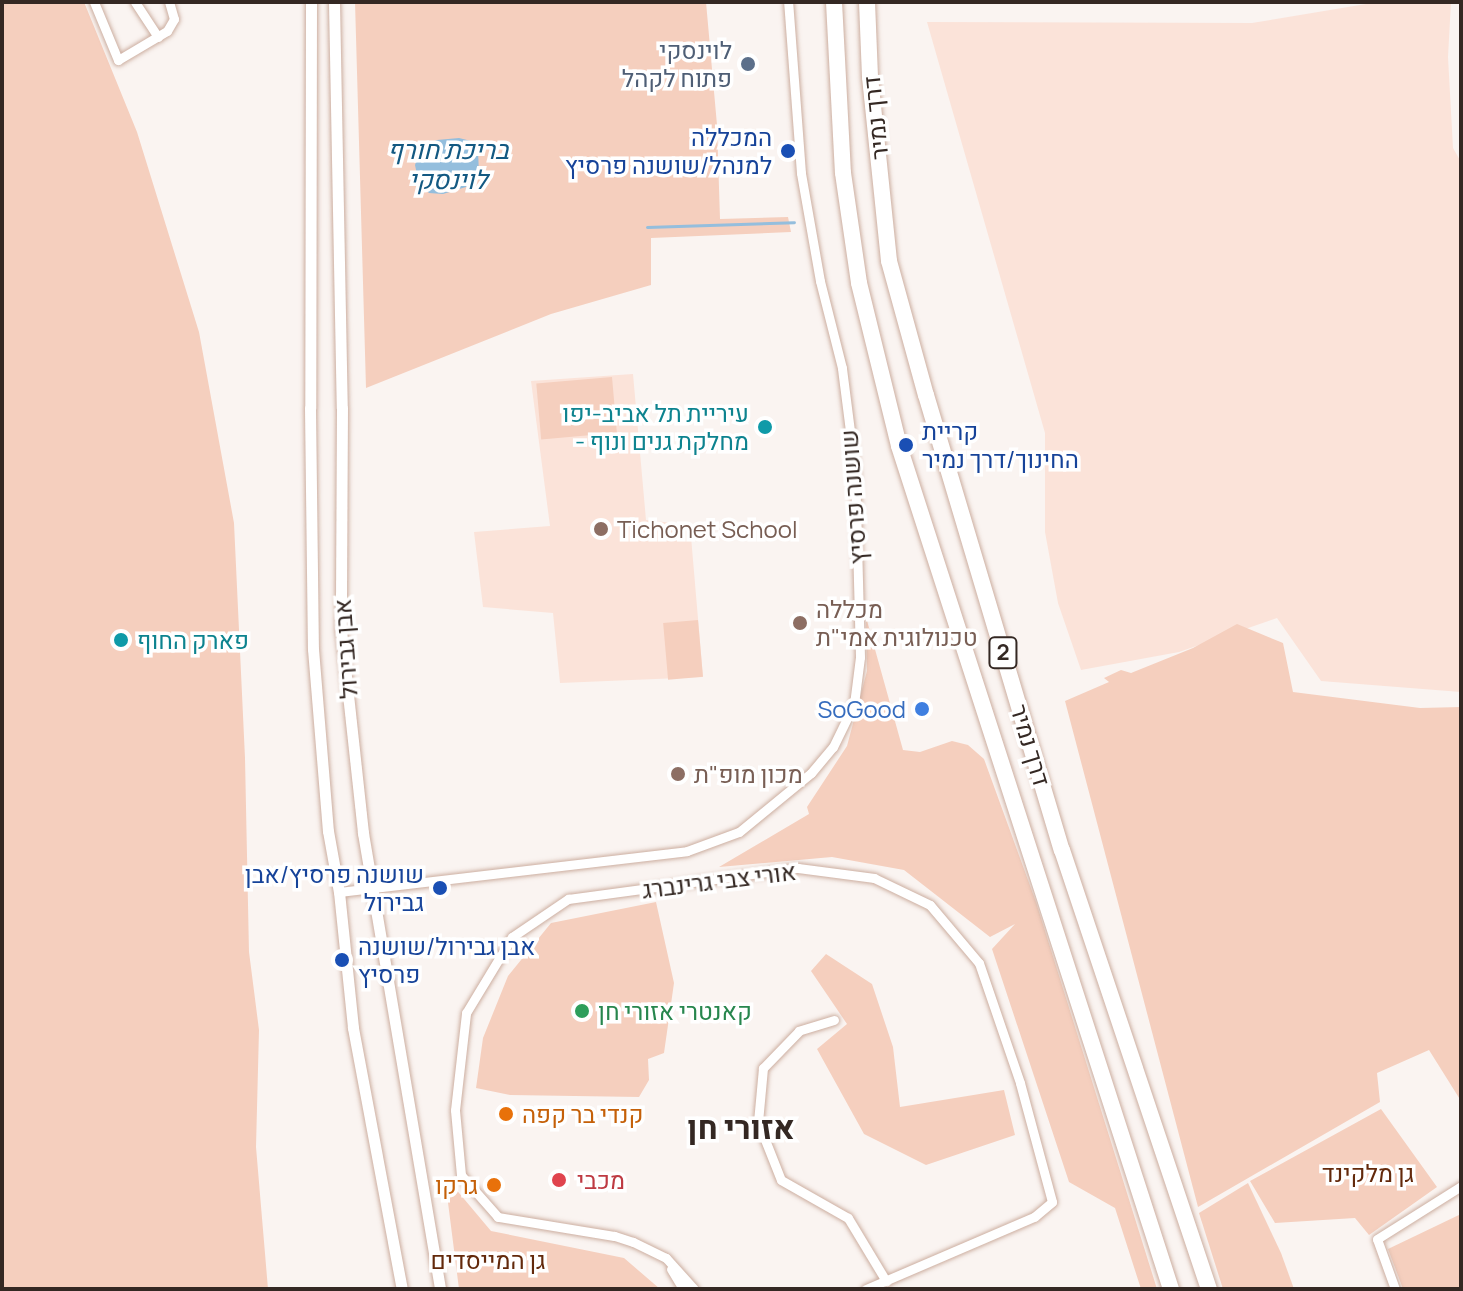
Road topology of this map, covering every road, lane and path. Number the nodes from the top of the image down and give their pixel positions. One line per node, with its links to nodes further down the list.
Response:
1 (94, 2): 9 (street)
2 (135, 2): 9 (street)
3 (169, 2): 9 (street)
4 (311, 2): 11 (street, אבן גבירול)
5 (334, 2): 10 (street, אבן גבירול)
6 (788, 2): 10 (street, שושנה פרסיץ)
7 (834, 2): 21 (highway, דרך נמיר / 2)
8 (867, 2): 22 (highway, דרך נמיר / 2)
9 (158, 37)
10 (372, 887): 11 (street, שושנה פרסיץ); 17 (street, אבן גבירול)
11 (339, 892): 16 (street, אבן גבירול)
12 (834, 1020): 15 (street)
13 (1461, 1186): 23 (street)
14 (666, 1258): 15 (street, אורי צבי גרינברג); 18 (street); 19 (street, אורי צבי גרינברג)
15 (886, 1281): 20 (street, אורי צבי גרינברג)
16 (402, 1289)
17 (440, 1289)
18 (683, 1289)
19 (694, 1289)
20 (866, 1289)
21 (1171, 1289)
22 (1209, 1289)
23 (1395, 1289)

